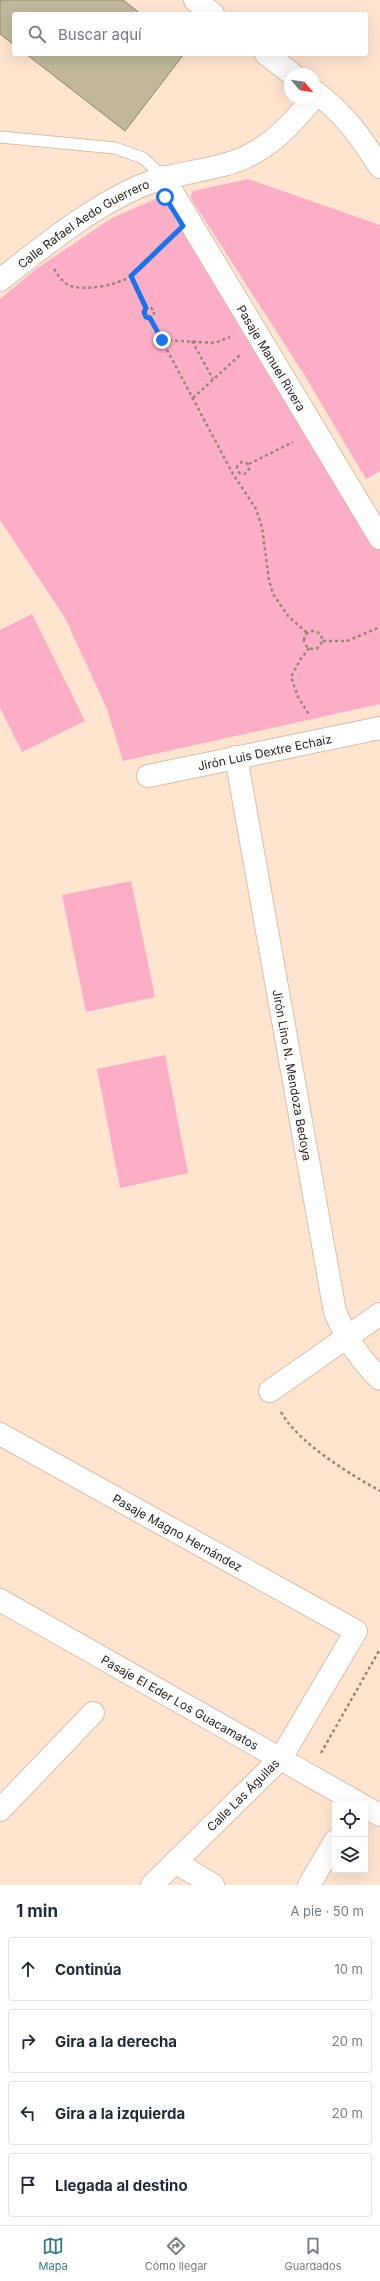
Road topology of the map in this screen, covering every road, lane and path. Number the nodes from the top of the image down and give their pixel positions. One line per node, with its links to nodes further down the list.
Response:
1 (195, 0): 2 (street)
2 (210, 12)
3 (269, 56): 4 (street)
4 (284, 68)
5 (320, 98): 8 (street)
6 (308, 104): 9 (street, Calle Rafael Aedo Guerrero)
7 (0, 137): 9 (lane)
8 (380, 167)
9 (163, 177): 13 (street, Calle Rafael Aedo Guerrero); 26 (street, Pasaje Manuel Rivera)
10 (173, 236): 12 (path)
11 (51, 263): 12 (path)
12 (131, 276): 14 (path)
13 (0, 280)
14 (146, 308): 15 (path); 15 (path)
15 (150, 318): 17 (path)
16 (233, 335): 18 (path)
17 (162, 340): 18 (path); 21 (path)
18 (192, 340): 20 (path)
19 (242, 354): 20 (path)
20 (213, 380): 21 (path)
21 (193, 398): 25 (path)
22 (296, 440): 23 (path)
23 (249, 464): 24 (path); 24 (path)
24 (238, 470): 25 (path)
25 (233, 474): 28 (path)
26 (380, 538)
27 (380, 627): 29 (path)
28 (307, 633): 29 (path); 30 (path)
29 (323, 641): 30 (path)
30 (309, 648): 31 (path)
31 (310, 716)
32 (380, 728): 33 (street, Jirón Luis Dextre Echaíz)
33 (236, 757): 34 (street, Jirón Luis Dextre Echaíz); 36 (street, Jirón Lino N. Mendoza Bedoya)
34 (148, 776)
35 (380, 1314): 36 (street)
36 (345, 1337): 37 (street, Jirón Lino N. Mendoza Bedoya); 38 (street)
37 (380, 1379)
38 (270, 1391): 40 (path)
39 (0, 1434): 42 (street, Pasaje Magno Hernández)
40 (380, 1491)
41 (0, 1600): 45 (street, Pasaje El Eder Los Guacamatos)
42 (356, 1631): 45 (street, Calle Las Águilas)
43 (380, 1649): 46 (path)
44 (93, 1713): 49 (street)
45 (281, 1758): 46 (street, Pasaje El Eder Los Guacamatos); 52 (street, Calle Las Águilas)
46 (309, 1775): 47 (street, Pasaje El Eder Los Guacamatos)
47 (355, 1801)
48 (368, 1808): 50 (street, Pasaje El Eder Los Guacamatos)
49 (0, 1810)
50 (380, 1815)
51 (332, 1846): 55 (street)
52 (175, 1862): 53 (street, Calle Las Águilas); 54 (street)
53 (152, 1885)
54 (213, 1885)
55 (309, 1885)

